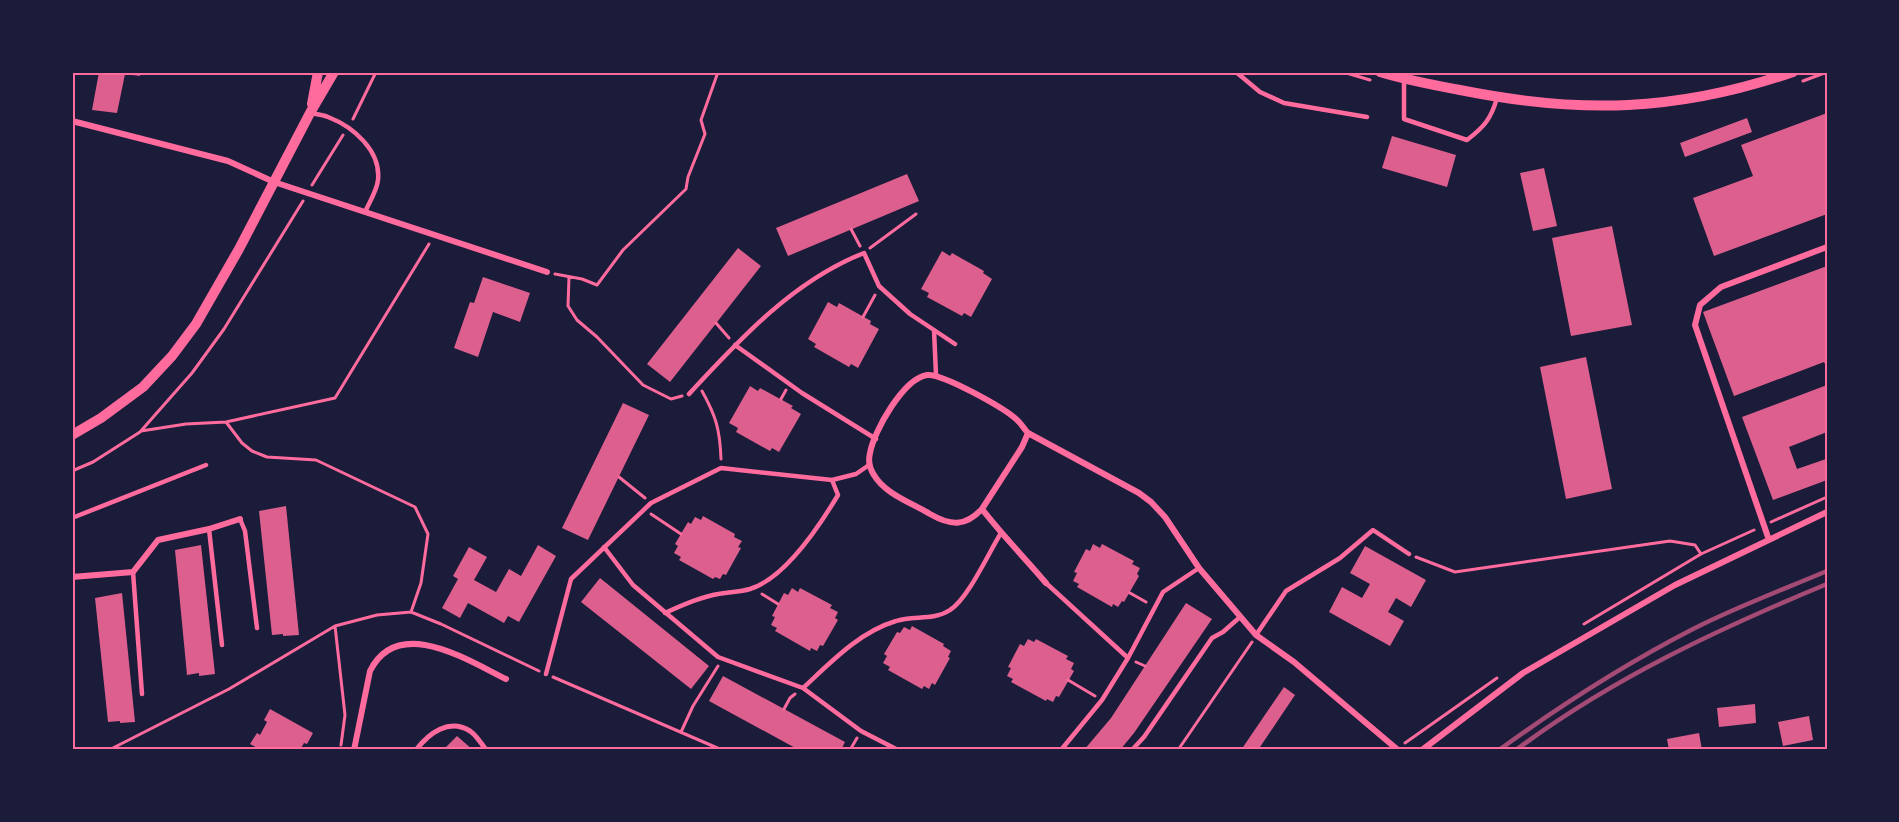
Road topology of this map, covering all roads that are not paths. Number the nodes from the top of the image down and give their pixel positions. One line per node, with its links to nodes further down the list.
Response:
1 (318, 72): 8 (street)
2 (334, 72): 8 (street)
3 (1236, 72): 9 (lane)
4 (1380, 72): 6 (street)
5 (1793, 72): 7 (street)
6 (1404, 79): 7 (street); 7 (lane)
7 (1497, 98)
8 (310, 113): 11 (street); 12 (lane)
9 (1368, 117)
10 (72, 121): 11 (street)
11 (274, 182): 12 (street); 21 (street)
12 (366, 210): 14 (street)
13 (1827, 248): 32 (street)
14 (547, 272)
15 (934, 330): 16 (lane); 17 (lane); 18 (lane)
16 (955, 344)
17 (735, 345): 19 (lane); 22 (lane)
18 (936, 375): 20 (street); 22 (street)
19 (689, 394)
20 (1028, 433): 26 (street); 35 (street)
21 (72, 435)
22 (876, 439): 24 (street)
23 (206, 465): 28 (lane)
24 (869, 465): 25 (lane); 26 (street)
25 (832, 480): 33 (lane); 39 (lane)
26 (982, 509): 31 (street)
27 (1827, 512): 32 (street)
28 (72, 518)
29 (240, 519): 30 (street); 41 (lane)
30 (209, 530): 36 (street); 43 (lane)
31 (1001, 533): 38 (street); 47 (lane)
32 (1769, 540): 56 (street)
33 (604, 547): 39 (lane); 45 (lane)
34 (1409, 554): 42 (lane)
35 (1199, 568): 40 (street); 44 (lane)
36 (133, 572): 37 (street); 48 (lane)
37 (72, 578)
38 (1046, 583): 44 (lane)
39 (665, 613): 47 (lane)
40 (1240, 617): 42 (street); 54 (lane)
41 (257, 628)
42 (1256, 635): 55 (street)
43 (222, 645)
44 (1128, 658): 53 (lane)
45 (546, 674)
46 (506, 679): 49 (street)
47 (803, 688): 52 (lane)
48 (142, 694)
49 (354, 750)
50 (416, 750): 51 (street)
51 (486, 750)
52 (898, 750)
53 (1061, 750)
54 (1132, 750)
55 (1398, 750)
56 (1422, 750)

